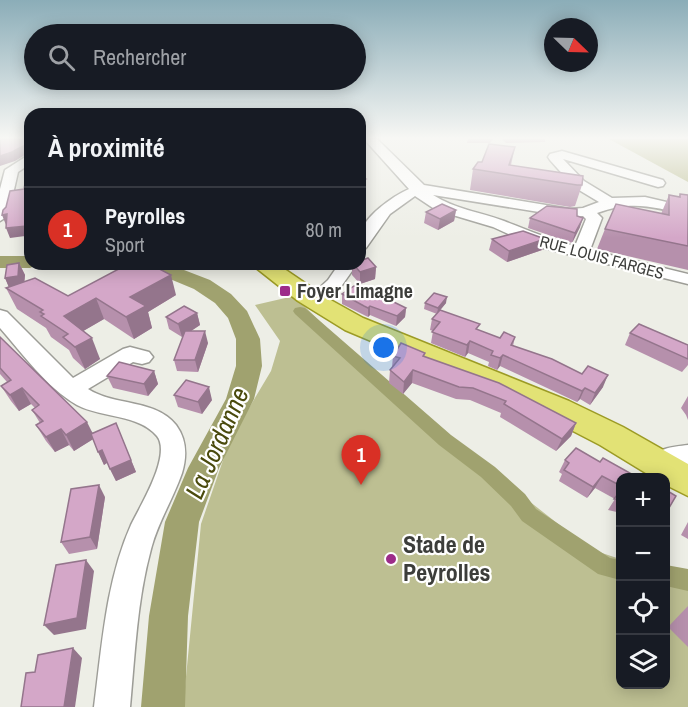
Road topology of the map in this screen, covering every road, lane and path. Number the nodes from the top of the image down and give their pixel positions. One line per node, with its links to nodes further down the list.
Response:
1 (6, 172): 10 (street)
2 (401, 172): 6 (street, RUE LOUIS FARGES)
3 (568, 172): 7 (street)
4 (620, 172): 5 (street)
5 (658, 183)
6 (420, 189): 9 (street); 11 (street); 12 (street, RUE LOUIS FARGES)
7 (610, 203): 8 (street); 9 (street)
8 (688, 211)
9 (587, 212): 12 (street)
10 (0, 216)
11 (366, 236)
12 (581, 253): 15 (street, RUE LOUIS FARGES)
13 (270, 270): 16 (main road)
14 (344, 270): 16 (street)
15 (688, 279)
16 (314, 301): 21 (main road)
17 (0, 316): 19 (street)
18 (142, 357): 19 (street)
19 (72, 389): 23 (street)
20 (688, 455): 21 (street)
21 (660, 463): 22 (main road)
22 (688, 482)
23 (112, 707)

